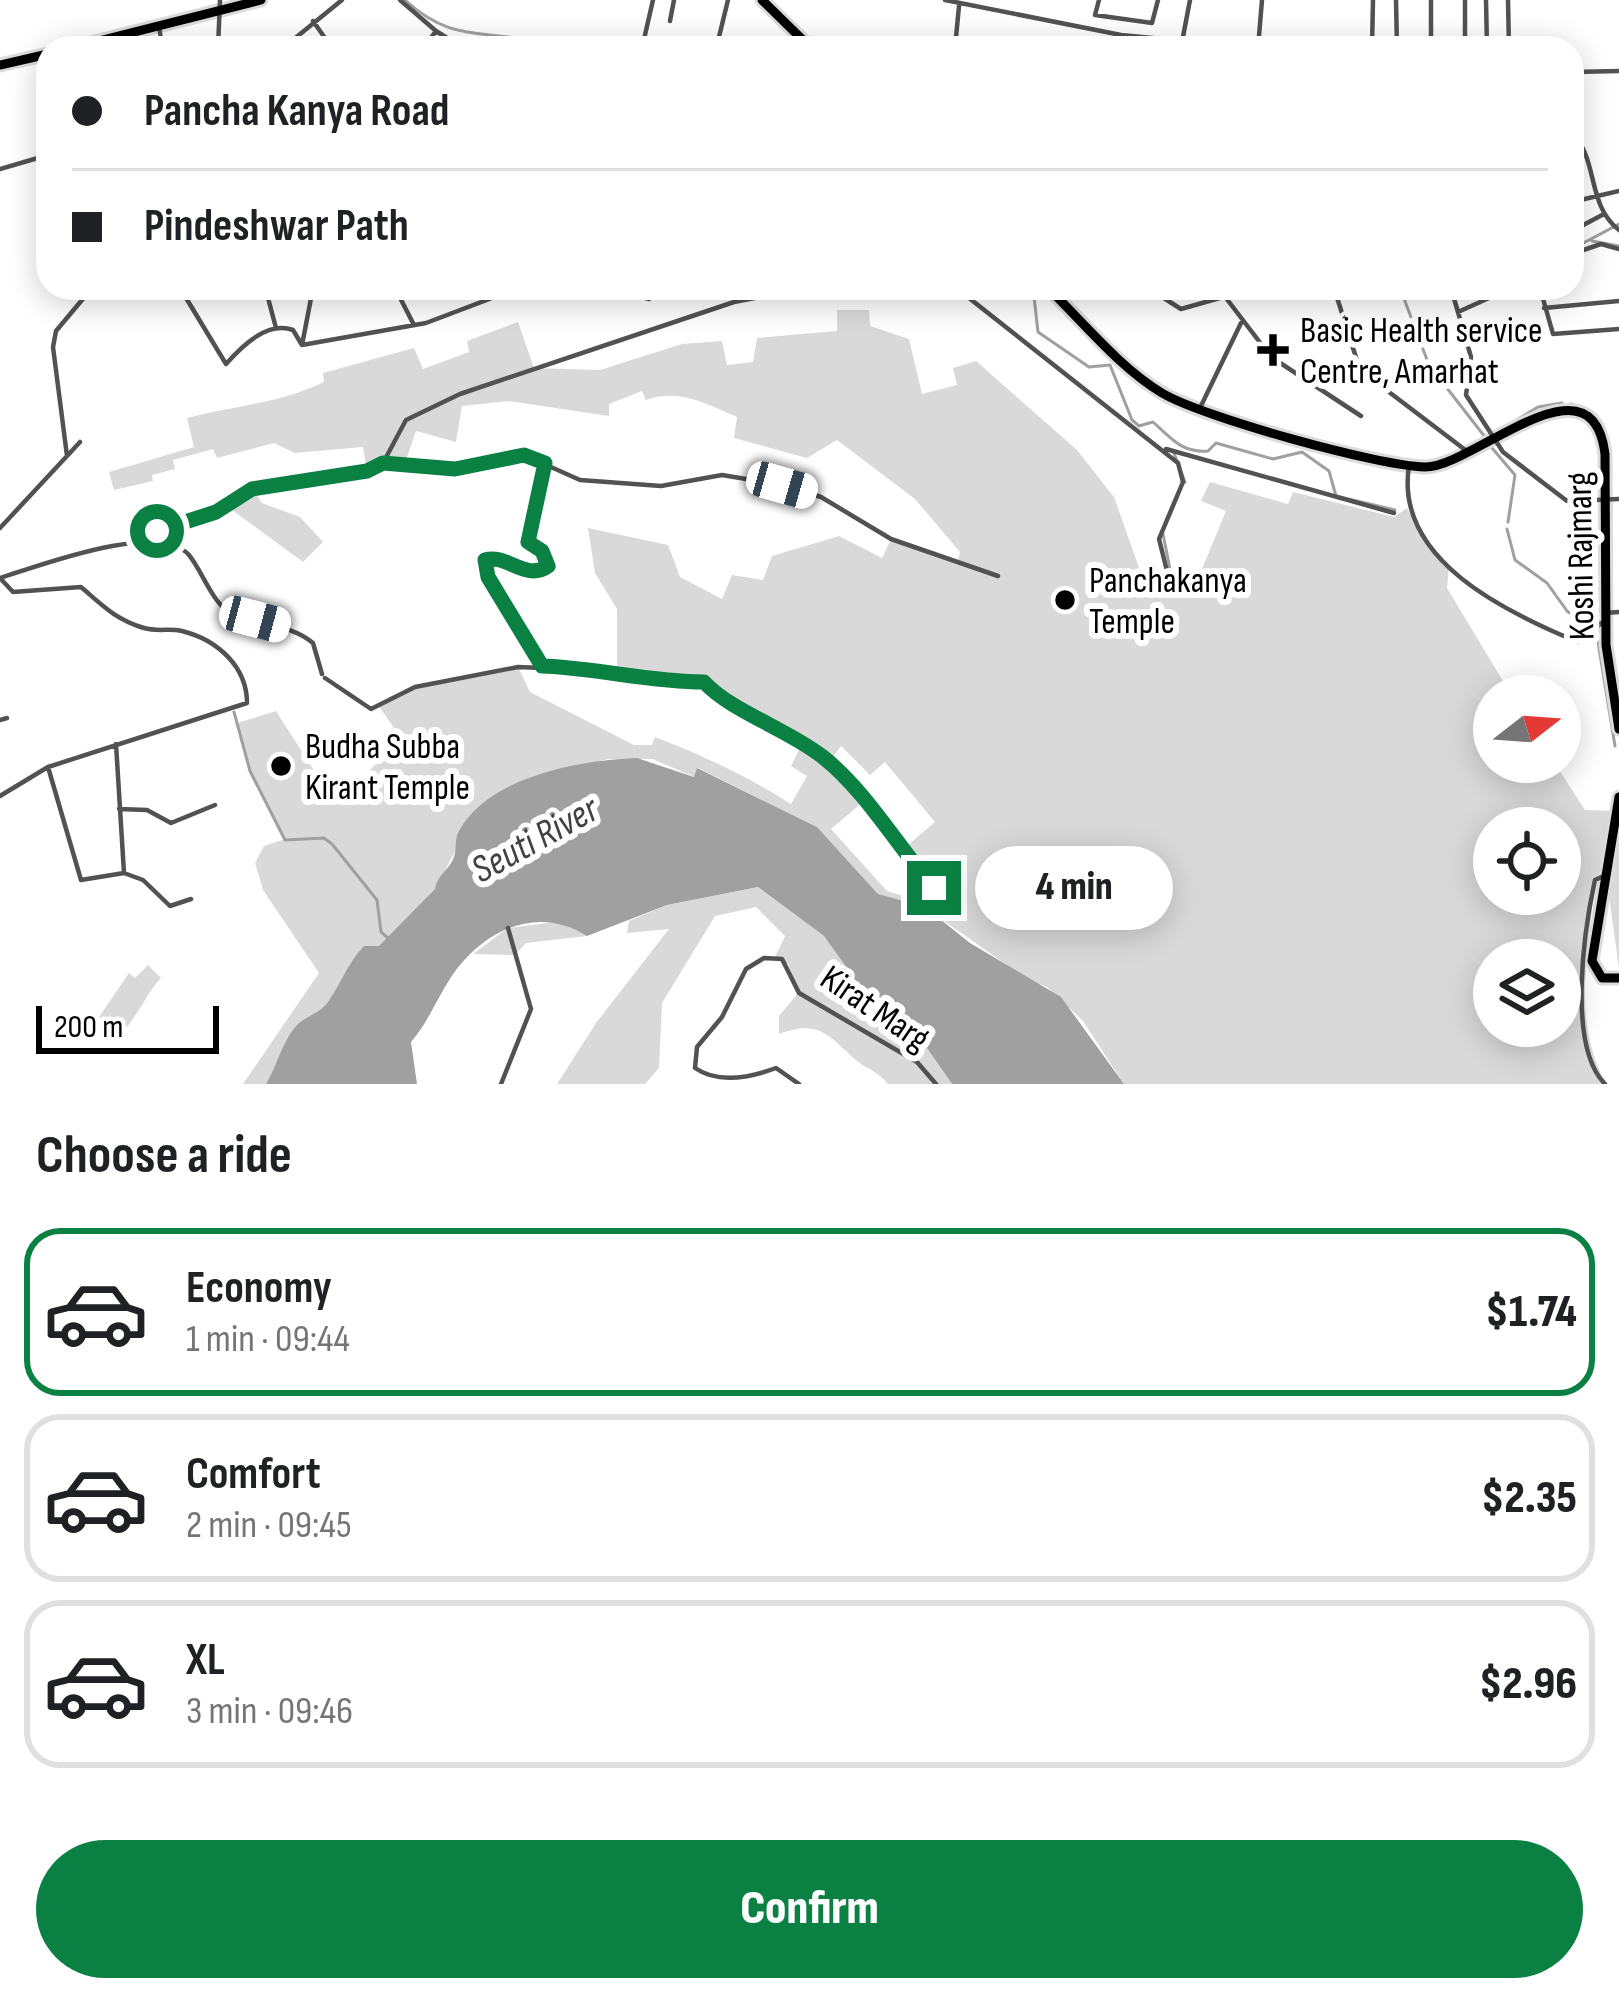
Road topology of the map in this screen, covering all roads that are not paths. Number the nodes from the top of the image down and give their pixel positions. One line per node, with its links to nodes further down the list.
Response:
1 (261, 0): 20 (main road)
2 (342, 0): 22 (street)
3 (400, 0): 25 (street)
4 (653, 0): 34 (street)
5 (674, 0): 23 (street)
6 (728, 0): 35 (street)
7 (761, 0): 36 (main road)
8 (945, 0): 19 (street)
9 (1099, 0): 21 (street)
10 (1158, 0): 21 (street)
11 (1190, 0): 39 (street)
12 (1262, 0): 40 (street)
13 (1372, 0): 41 (street)
14 (1396, 0): 42 (street)
15 (1431, 0): 43 (street)
16 (1465, 0): 44 (street)
17 (1486, 0): 45 (street)
18 (1508, 0): 46 (street)
19 (959, 3): 26 (street); 37 (street)
20 (220, 5): 24 (main road); 29 (street)
21 (1123, 20): 26 (street)
22 (313, 21): 30 (street); 31 (street)
23 (670, 21)
24 (159, 25): 27 (main road); 28 (street)
25 (436, 31): 32 (street); 33 (street)
26 (1121, 35): 38 (street)
27 (117, 36)
28 (160, 36)
29 (219, 36)
30 (296, 36)
31 (324, 36)
32 (432, 36)
33 (444, 36)
34 (645, 36)
35 (719, 36)
36 (798, 36)
37 (956, 36)
38 (1128, 36)
39 (1188, 36)
40 (1259, 36)
41 (1372, 36)
42 (1397, 36)
43 (1431, 36)
44 (1465, 36)
45 (1486, 36)
46 (1509, 36)
47 (36, 57): 48 (main road)
48 (0, 65)
49 (1584, 71): 50 (street)
50 (1619, 71)
51 (1584, 145): 55 (street)
52 (36, 158): 53 (street)
53 (0, 169)
54 (1619, 191): 55 (street)
55 (1594, 197): 56 (street); 57 (street)
56 (1584, 199)
57 (1604, 214): 58 (street); 59 (street)
58 (1584, 225)
59 (1616, 228)
60 (1619, 248): 61 (street)
61 (1584, 250)
62 (82, 300): 92 (street)
63 (187, 300): 83 (street)
64 (269, 300): 83 (street)
65 (311, 300): 85 (street)
66 (401, 300): 82 (street)
67 (485, 300): 82 (street)
68 (744, 300): 93 (street)
69 (971, 300): 90 (street)
70 (1061, 300): 86 (main road, Koshi Rajmarg)
71 (1164, 300): 72 (street)
72 (1217, 300)
73 (1227, 300): 81 (street)
74 (1338, 300): 91 (street)
75 (1454, 300): 80 (street)
76 (1484, 300): 80 (street)
77 (1542, 300): 79 (street)
78 (1619, 301): 79 (street)
79 (1544, 308): 84 (street)
80 (1458, 312): 88 (street)
81 (1242, 322): 86 (street); 87 (street)
82 (414, 326): 85 (street)
83 (276, 328): 85 (street)
84 (1619, 329)
85 (302, 345)
86 (1199, 410): 95 (main road, Koshi Rajmarg)
87 (1361, 416)
88 (1494, 441): 91 (main road, Koshi Rajmarg); 96 (street); 96 (main road, Koshi Rajmarg)
89 (80, 442): 92 (street)
90 (1166, 449): 98 (street); 103 (street)
91 (1472, 454): 95 (main road, Koshi Rajmarg)
92 (67, 456): 99 (street)
93 (383, 463): 94 (street); 100 (street)
94 (545, 463): 101 (street); 106 (street)
95 (1409, 466): 105 (street)
96 (1605, 500): 97 (street); 105 (main road, Koshi Rajmarg)
97 (1619, 500)
98 (1394, 513)
99 (0, 528)
100 (136, 544): 102 (street); 106 (street)
101 (998, 575)
102 (0, 578): 108 (street)
103 (1172, 591)
104 (1619, 612): 105 (street)
105 (1605, 616): 107 (main road, Koshi Rajmarg)
106 (542, 666): 116 (street)
107 (1619, 729)
108 (116, 744): 109 (street); 113 (street)
109 (48, 767): 110 (street); 114 (street)
110 (0, 796)
111 (1619, 797): 115 (main road)
112 (215, 805): 113 (street)
113 (119, 809): 114 (street)
114 (124, 873): 117 (street)
115 (1606, 875): 119 (main road); 123 (street)
116 (934, 888)
117 (190, 899)
118 (508, 928): 120 (street)
119 (1619, 978)
120 (501, 1084)
121 (799, 1084): 122 (street, Kirat Marg)
122 (936, 1084)
123 (1605, 1084)

